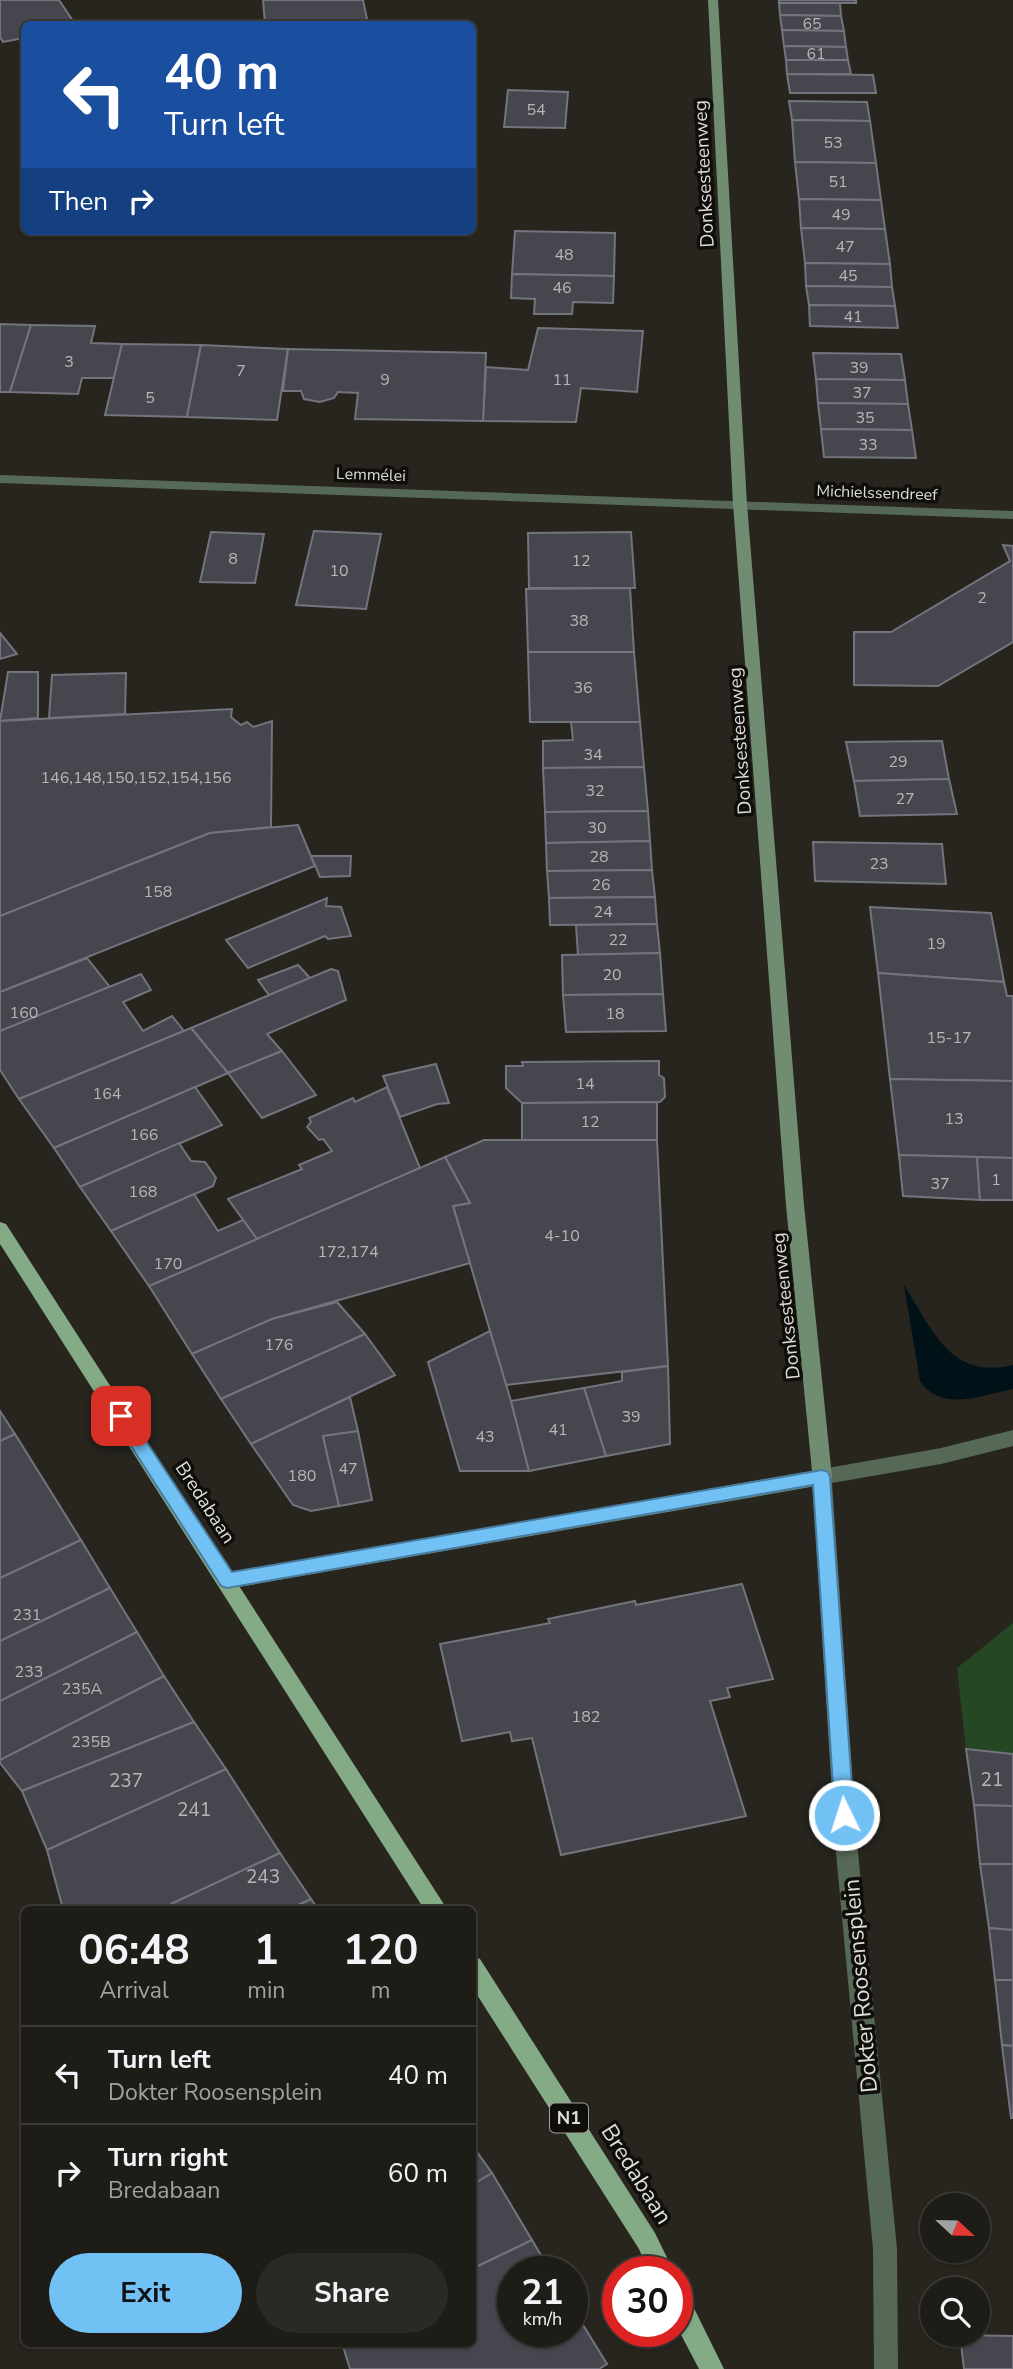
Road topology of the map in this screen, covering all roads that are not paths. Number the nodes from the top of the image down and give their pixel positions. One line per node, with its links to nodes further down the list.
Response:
1 (713, 0): 3 (street, Donksesteenweg)
2 (0, 479): 3 (street, Lemmélei)
3 (740, 504): 4 (street, Michielssendreef); 7 (street, Donksesteenweg)
4 (1013, 515)
5 (0, 1228): 8 (main road, Bredabaan)
6 (1013, 1438): 7 (street)
7 (822, 1477): 8 (street); 14 (street, Dokter Roosensplein)
8 (227, 1581): 9 (main road, Bredabaan)
9 (434, 1906)
10 (476, 1972): 11 (main road, Bredabaan / N1)
11 (654, 2256)
12 (693, 2332): 13 (main road)
13 (712, 2369)
14 (887, 2369)

